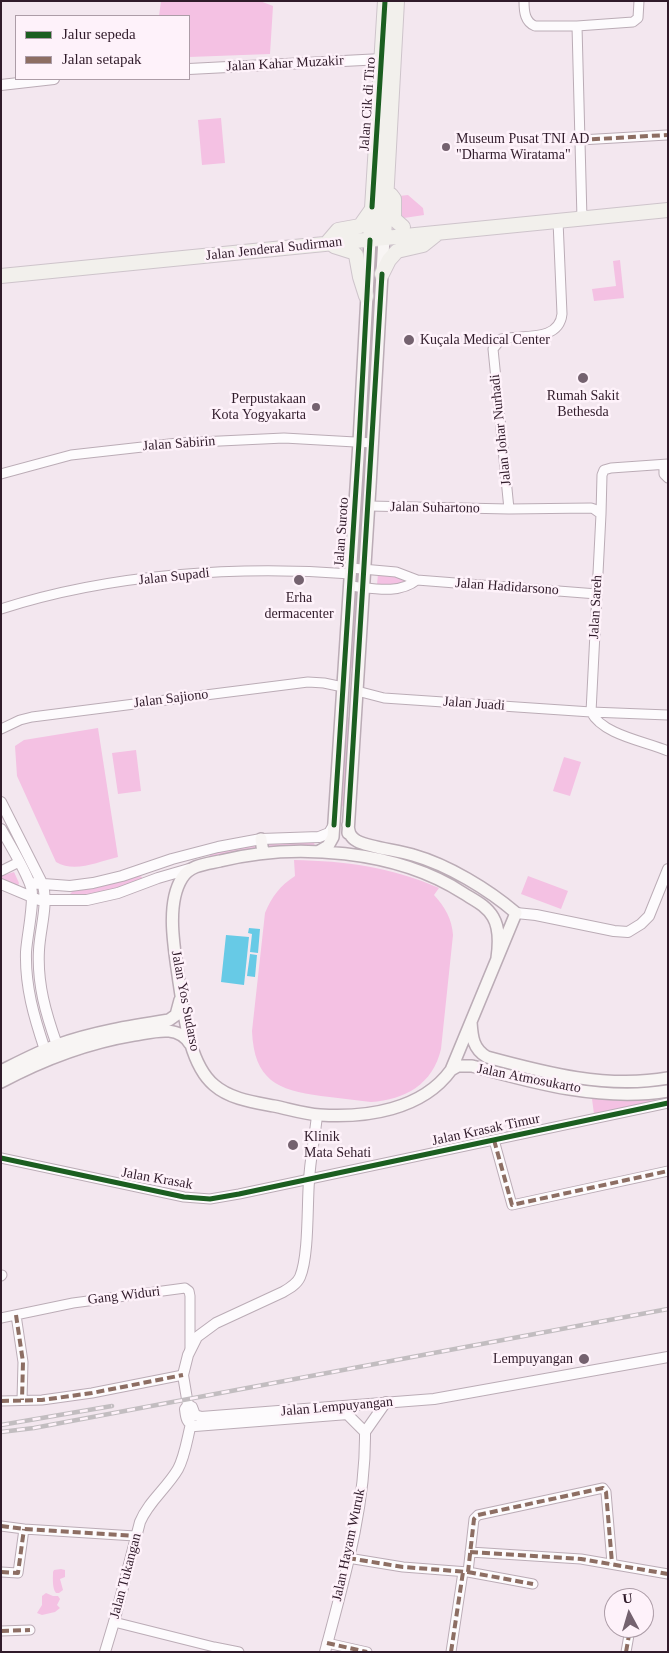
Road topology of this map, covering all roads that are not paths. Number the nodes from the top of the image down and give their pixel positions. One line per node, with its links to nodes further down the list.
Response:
1 (385, 1): 6 (main road, Jalan Cik di Tiro)
2 (397, 1): 6 (main road, Jalan Cik di Tiro)
3 (524, 1): 5 (street)
4 (638, 1): 5 (street)
5 (577, 26): 11 (street)
6 (388, 59): 7 (street, Jalan Kahar Muzakir); 12 (main road, Jalan Cik di Tiro); 13 (main road, Jalan Cik di Tiro)
7 (190, 69)
8 (45, 80): 9 (street)
9 (1, 85)
10 (667, 135): 11 (street)
11 (580, 140): 15 (street)
12 (386, 189): 17 (main road); 19 (main road, Jalan Cik di Tiro)
13 (372, 207): 19 (main road, Jalan Cik di Tiro); 20 (main road)
14 (668, 210): 15 (main road, Jalan Jenderal Sudirman)
15 (582, 219): 16 (main road, Jalan Jenderal Sudirman)
16 (558, 221): 18 (main road, Jalan Jenderal Sudirman); 32 (street, Jalan Johar Nurhadi)
17 (403, 227)
18 (438, 233): 19 (main road, Jalan Jenderal Sudirman); 23 (main road)
19 (377, 239): 20 (main road, Jalan Jenderal Sudirman); 23 (main road, Jalan Suroto); 25 (main road, Jalan Suroto)
20 (326, 244): 22 (main road, Jalan Jenderal Sudirman); 25 (main road)
21 (1, 271): 22 (main road)
22 (23, 274): 24 (main road, Jalan Jenderal Sudirman)
23 (382, 274): 27 (main road, Jalan Suroto)
24 (1, 277)
25 (366, 296): 26 (main road, Jalan Suroto)
26 (359, 442): 27 (street, Jalan Sabirin); 29 (street, Jalan Sabirin); 35 (main road, Jalan Suroto)
27 (373, 443): 31 (main road, Jalan Suroto)
28 (666, 464): 30 (street); 33 (street, Jalan Sareh)
29 (1, 474)
30 (668, 478)
31 (369, 506): 32 (street, Jalan Suhartono); 34 (main road, Jalan Suroto)
32 (509, 510): 33 (street, Jalan Suhartono)
33 (601, 514): 39 (street, Jalan Sareh)
34 (365, 569): 35 (street, Jalan Supadi); 36 (street, Jalan Hadidarsono); 38 (main road, Jalan Suroto)
35 (351, 571): 37 (main road, Jalan Suroto); 40 (street, Jalan Supadi)
36 (417, 580): 38 (street, Jalan Hadidarsono); 39 (street, Jalan Hadidarsono)
37 (350, 586): 38 (street, Jalan Hadidarsono); 41 (main road, Jalan Suroto)
38 (364, 587): 42 (main road, Jalan Suroto)
39 (597, 594): 43 (street, Jalan Sareh)
40 (1, 609)
41 (343, 687): 42 (street); 45 (street, Jalan Sajiono); 48 (main road, Jalan Suroto)
42 (357, 692): 43 (street, Jalan Juadi); 49 (main road, Jalan Suroto)
43 (591, 712): 44 (street, Jalan Juadi); 46 (street)
44 (668, 715)
45 (1, 729)
46 (668, 751)
47 (1, 802): 54 (street)
48 (334, 825): 51 (street); 52 (main road, Jalan Suroto)
49 (348, 825): 55 (main road, Jalan Suroto); 65 (main road)
50 (1, 829): 56 (street)
51 (261, 839): 53 (main road); 62 (street)
52 (316, 852): 53 (main road); 55 (main road)
53 (263, 853): 57 (main road)
54 (29, 856): 56 (street); 62 (street)
55 (363, 857): 66 (main road)
56 (19, 862): 59 (street); 60 (street)
57 (189, 869): 64 (street); 69 (main road, Jalan Yos Sudarso)
58 (668, 869): 65 (street)
59 (1, 871)
60 (30, 883): 62 (street); 63 (street)
61 (1, 884): 63 (street)
62 (44, 885): 64 (street)
63 (32, 898): 64 (street); 68 (street)
64 (45, 900): 67 (street)
65 (516, 914): 66 (main road, Jalan Yos Sudarso)
66 (497, 958): 70 (main road, Jalan Yos Sudarso)
67 (39, 974): 68 (street); 71 (street)
68 (27, 975): 73 (street)
69 (180, 991): 71 (main road); 72 (main road, Jalan Yos Sudarso)
70 (470, 1021): 74 (main road, Jalan Yos Sudarso); 77 (main road, Jalan Atmosukarto)
71 (56, 1045): 73 (main road)
72 (192, 1048): 79 (main road); 83 (main road, Jalan Yos Sudarso)
73 (45, 1050): 75 (main road)
74 (451, 1070): 77 (main road, Jalan Atmosukarto); 83 (main road, Jalan Yos Sudarso)
75 (1, 1071)
76 (664, 1078): 78 (main road, Jalan Atmosukarto); 80 (main road)
77 (559, 1081): 78 (main road, Jalan Atmosukarto); 81 (main road, Jalan Atmosukarto)
78 (605, 1081): 81 (main road)
79 (1, 1082)
80 (665, 1092): 81 (main road, Jalan Atmosukarto); 82 (street)
81 (604, 1094)
82 (666, 1104): 84 (street, Jalan Krasak Timur)
83 (318, 1115): 87 (street)
84 (494, 1140): 86 (street); 87 (street, Jalan Krasak Timur)
85 (1, 1158): 87 (street, Jalan Krasak)
86 (668, 1171)
87 (309, 1178): 90 (street)
88 (16, 1315): 89 (street, Gang Widuri); 90 (street, Gang Widuri); 93 (street)
89 (1, 1318)
90 (190, 1348): 92 (street)
91 (668, 1357): 95 (street, Jalan Lempuyangan)
92 (183, 1375): 93 (street); 96 (street)
93 (22, 1400): 94 (street)
94 (1, 1401)
95 (386, 1402): 97 (street, Jalan Lempuyangan); 100 (street)
96 (188, 1405): 97 (street, Jalan Lempuyangan); 99 (street)
97 (340, 1407): 98 (street)
98 (348, 1414): 99 (street, Jalan Lempuyangan); 100 (street)
99 (191, 1424): 103 (street, Jalan Tukangan)
100 (365, 1432): 105 (street, Jalan Hayam Wuruk)
101 (1, 1526): 102 (street)
102 (24, 1529): 103 (street); 107 (street)
103 (135, 1536): 111 (street, Jalan Tukangan)
104 (470, 1552): 106 (street); 106 (street); 108 (street)
105 (348, 1558): 108 (street); 115 (street, Jalan Hayam Wuruk)
106 (612, 1563): 109 (street)
107 (1, 1572)
108 (465, 1572): 110 (street); 119 (street)
109 (668, 1574)
110 (532, 1584)
111 (114, 1622): 116 (street, Jalan Tukangan); 117 (street)
112 (30, 1630): 113 (street)
113 (1, 1631)
114 (628, 1638): 120 (street)
115 (326, 1648): 118 (street)
116 (104, 1652)
117 (239, 1652)
118 (367, 1652)
119 (451, 1652)
120 (626, 1652)

